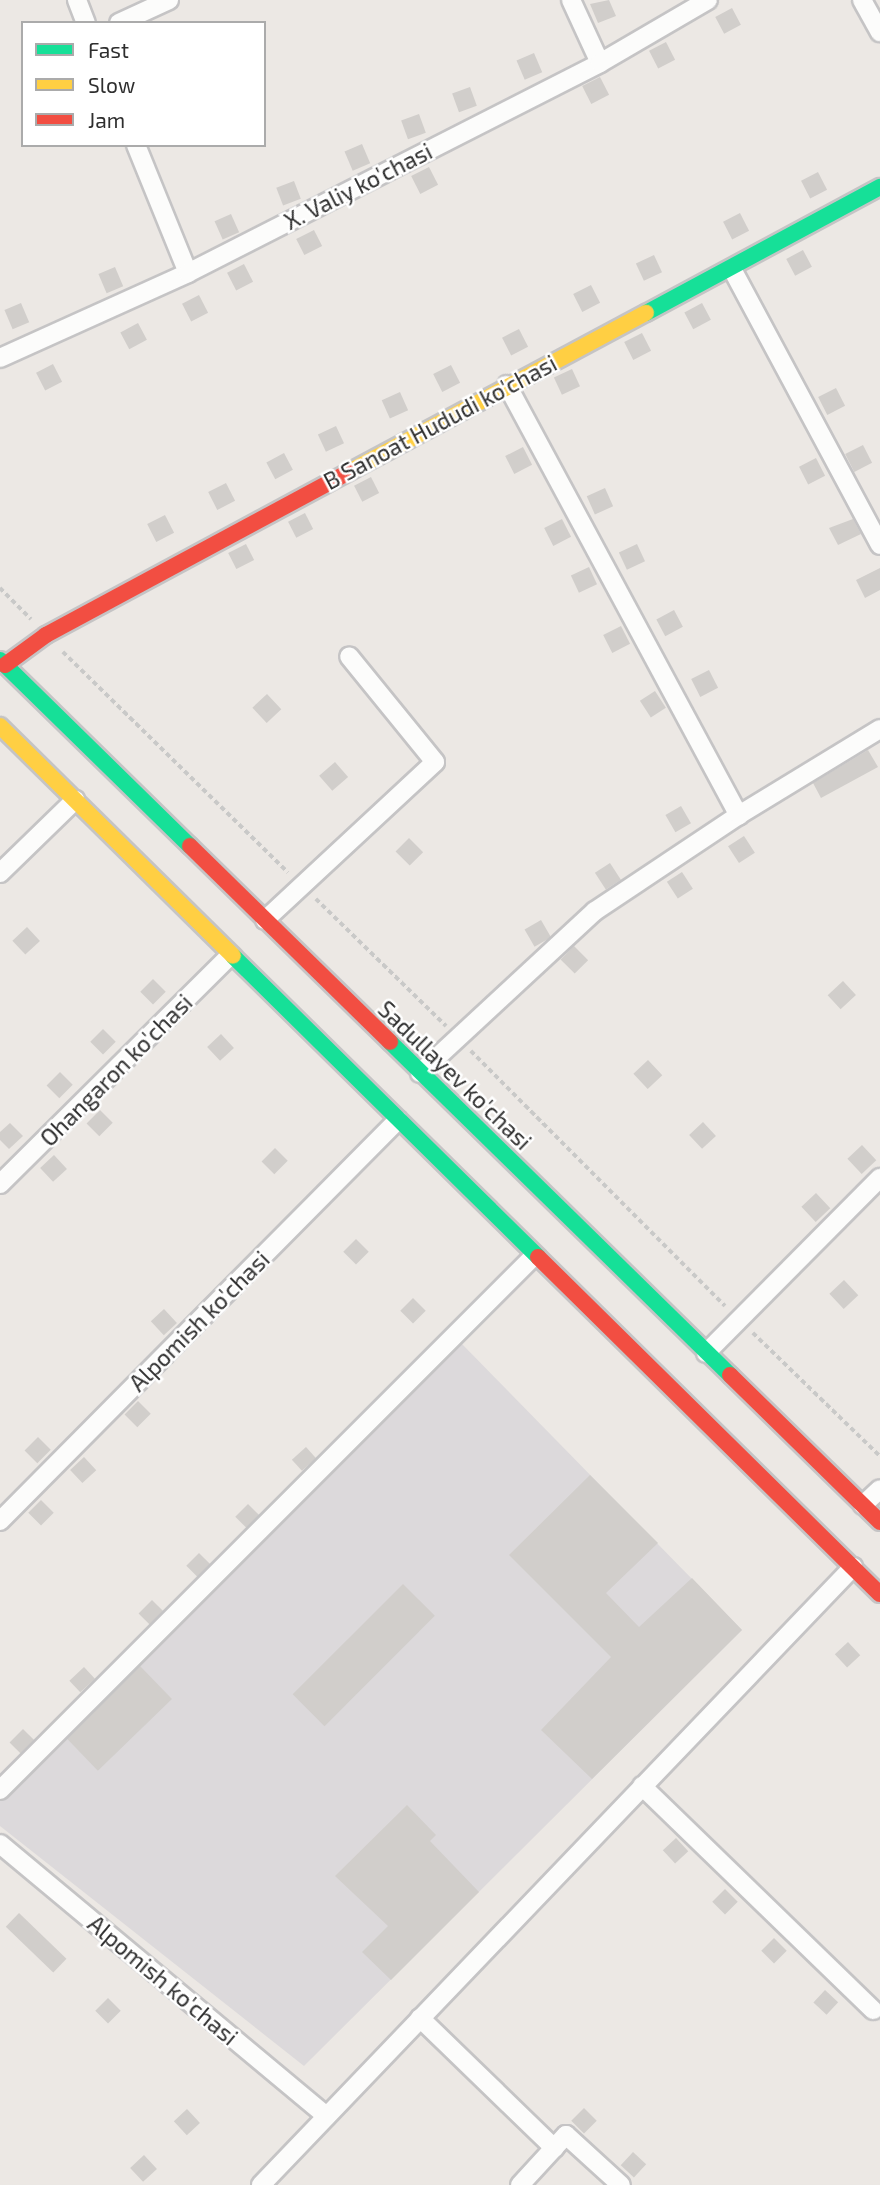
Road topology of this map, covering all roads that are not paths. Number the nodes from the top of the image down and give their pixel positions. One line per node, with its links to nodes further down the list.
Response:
1 (77, 0): 6 (street)
2 (169, 0): 7 (street)
3 (571, 0): 9 (street)
4 (708, 0): 9 (street, X. Valiy ko'chasi)
5 (862, 0): 8 (street)
6 (85, 21)
7 (122, 21)
8 (880, 32)
9 (600, 63): 13 (street, X. Valiy ko'chasi)
10 (137, 147): 13 (street)
11 (880, 187): 12 (main road, B Sanoat Hududi ko'chasi)
12 (732, 269): 15 (main road, B Sanoat Hududi ko'chasi); 16 (street)
13 (188, 272): 14 (street, X. Valiy ko'chasi)
14 (0, 358)
15 (506, 385): 18 (main road, B Sanoat Hududi ko'chasi); 22 (street)
16 (880, 545)
17 (349, 656): 24 (street)
18 (2, 662): 24 (main road, Sadullayev ko'chasi)
19 (0, 726): 21 (main road)
20 (880, 729): 22 (street)
21 (75, 800): 23 (street); 25 (main road)
22 (739, 815): 26 (street)
23 (0, 873)
24 (265, 920): 26 (main road, Sadullayev ko'chasi)
25 (232, 955): 27 (main road); 29 (street, Ohangaron ko'chasi)
26 (420, 1073): 31 (main road, Sadullayev ko'chasi)
27 (398, 1120): 30 (main road); 34 (street, Alpomish ko'chasi)
28 (880, 1178): 31 (street)
29 (0, 1184)
30 (534, 1256): 36 (main road); 39 (street)
31 (706, 1353): 33 (main road, Sadullayev ko'chasi)
32 (880, 1489): 33 (street)
33 (863, 1505): 35 (main road, Sadullayev ko'chasi)
34 (0, 1521)
35 (880, 1521)
36 (853, 1567): 37 (main road); 38 (street)
37 (880, 1594)
38 (642, 1786): 41 (street); 42 (street)
39 (0, 1790)
40 (0, 1844): 43 (street, Alpomish ko'chasi)
41 (873, 2010)
42 (420, 2018): 43 (street); 44 (street)
43 (327, 2116): 45 (street)
44 (554, 2148): 46 (street); 47 (street)
45 (261, 2185)
46 (520, 2185)
47 (621, 2185)

